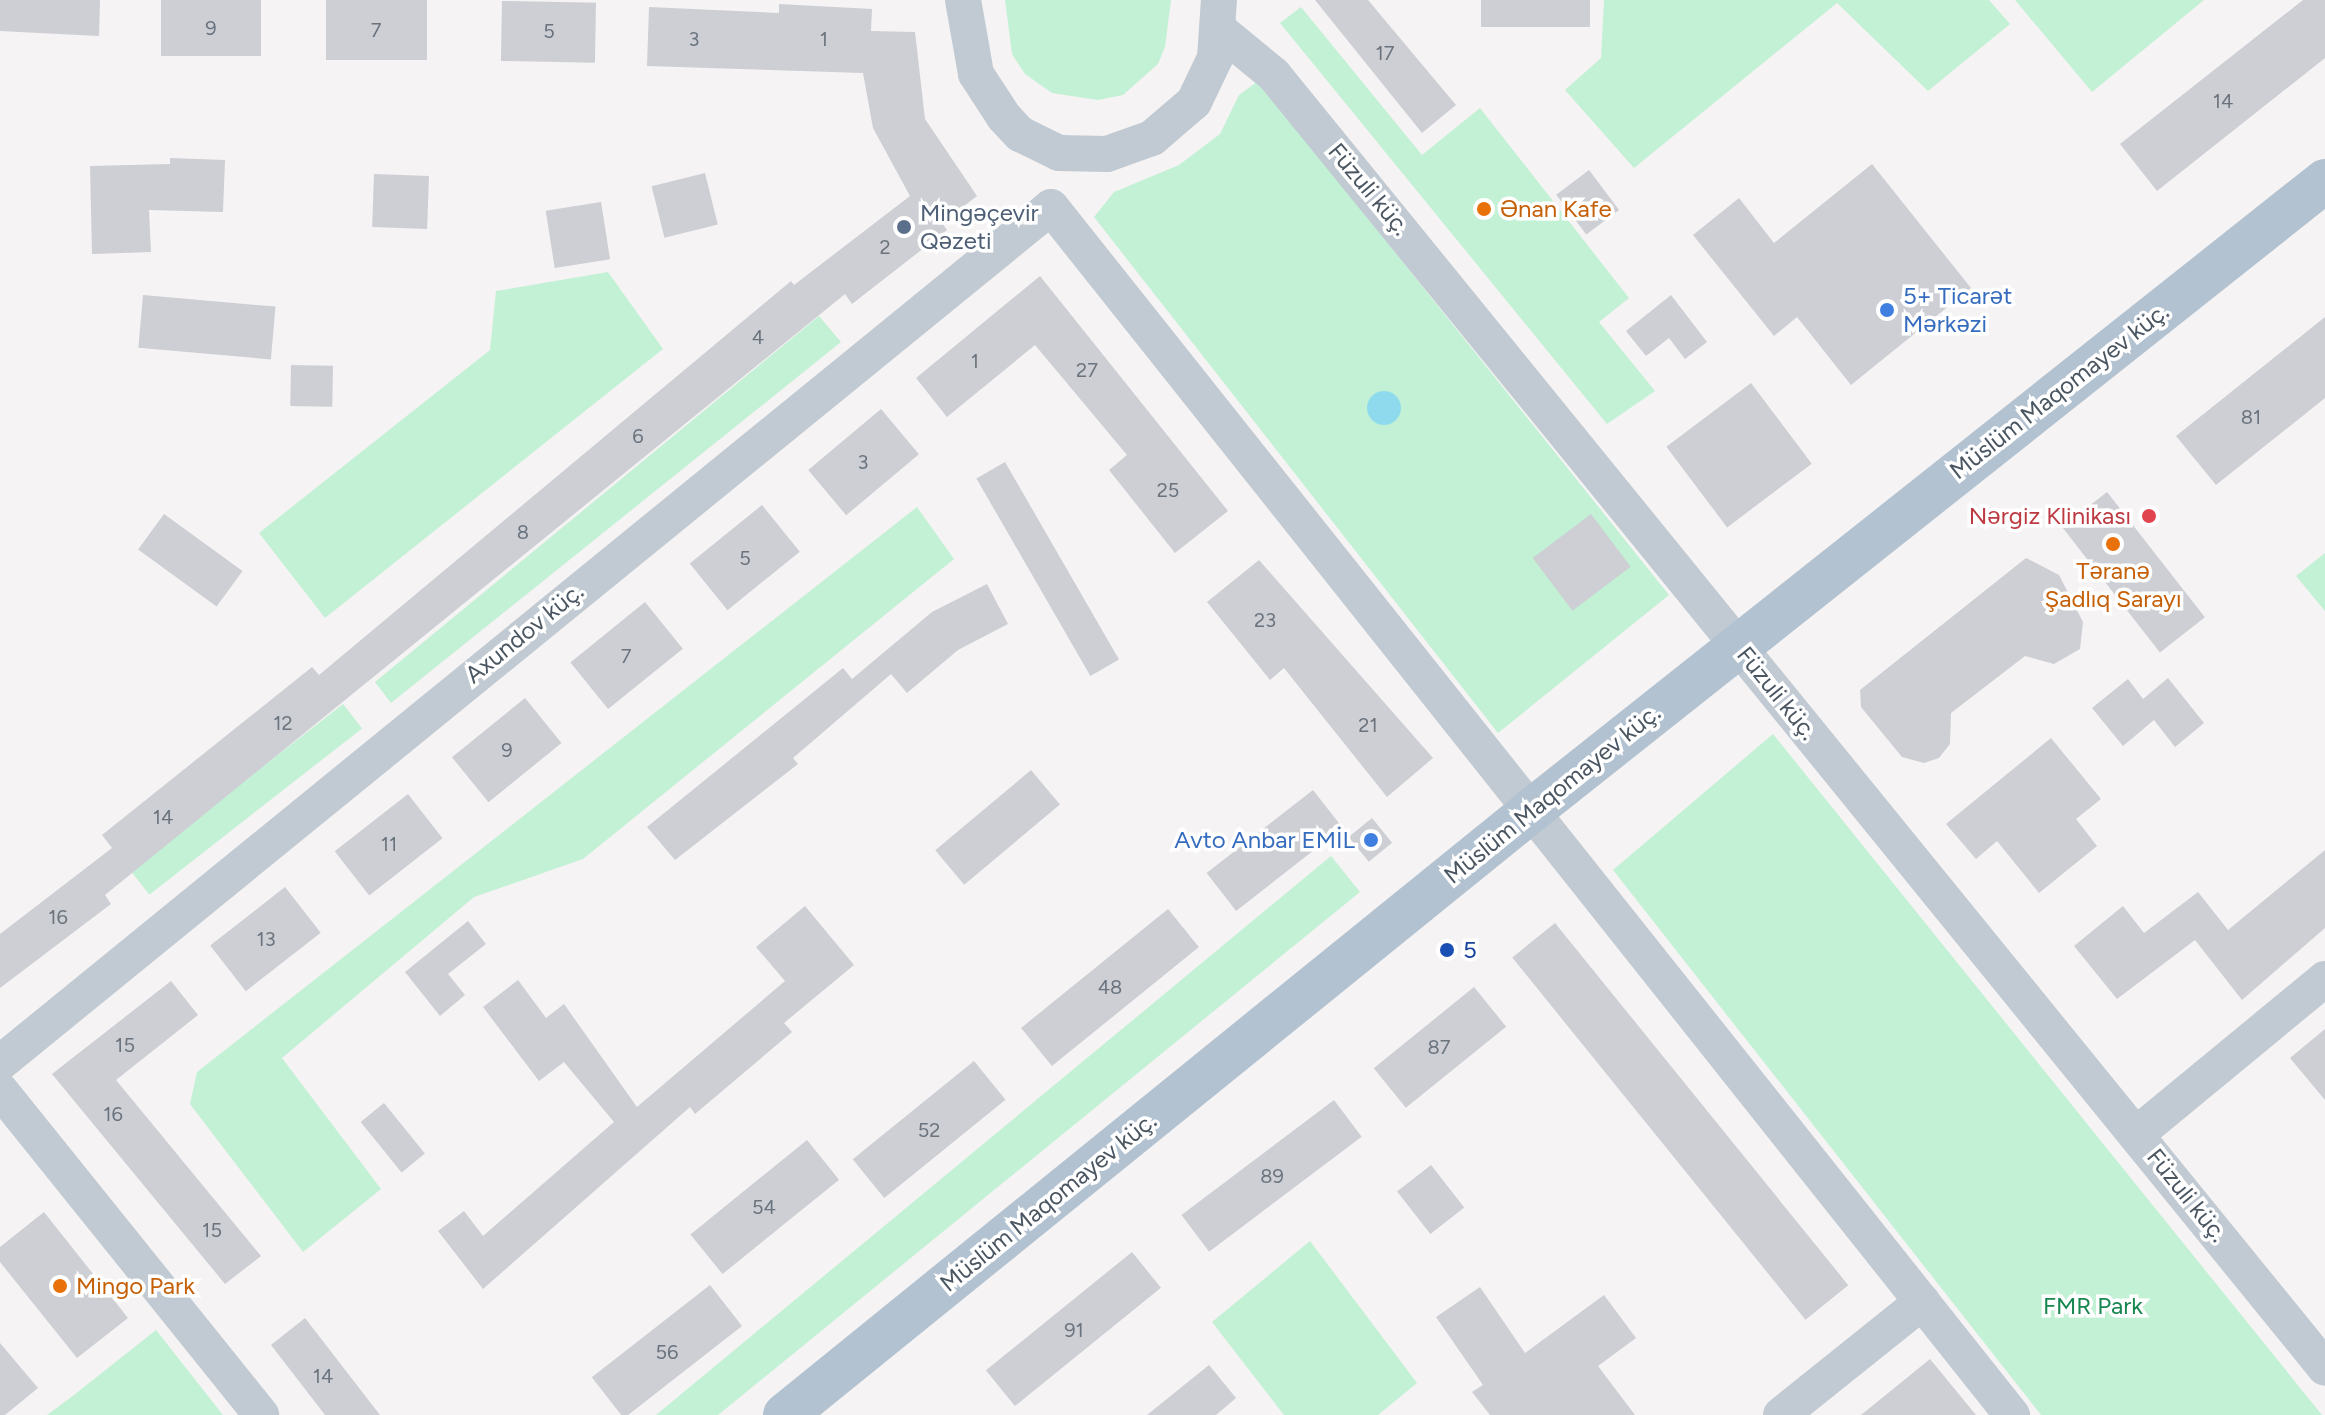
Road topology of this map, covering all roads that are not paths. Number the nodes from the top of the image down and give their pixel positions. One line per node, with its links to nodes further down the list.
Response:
1 (963, 0): 3 (street)
2 (1218, 14): 3 (street); 6 (street, Füzuli küç.)
3 (1059, 153): 5 (street)
4 (2325, 181): 6 (main road, Müslüm Maqomayev küç.)
5 (1051, 207): 7 (street); 9 (street, Axundov küç.)
6 (1738, 646): 7 (main road, Müslüm Maqomayev küç.); 11 (street, Füzuli küç.)
7 (1532, 810): 12 (street); 15 (main road, Müslüm Maqomayev küç.)
8 (2325, 979): 11 (street)
9 (0, 1063)
10 (0, 1090): 14 (street)
11 (2138, 1133): 13 (street, Füzuli küç.)
12 (1922, 1302): 16 (street); 17 (street)
13 (2325, 1368)
14 (261, 1415)
15 (785, 1415)
16 (1781, 1415)
17 (2012, 1415)

